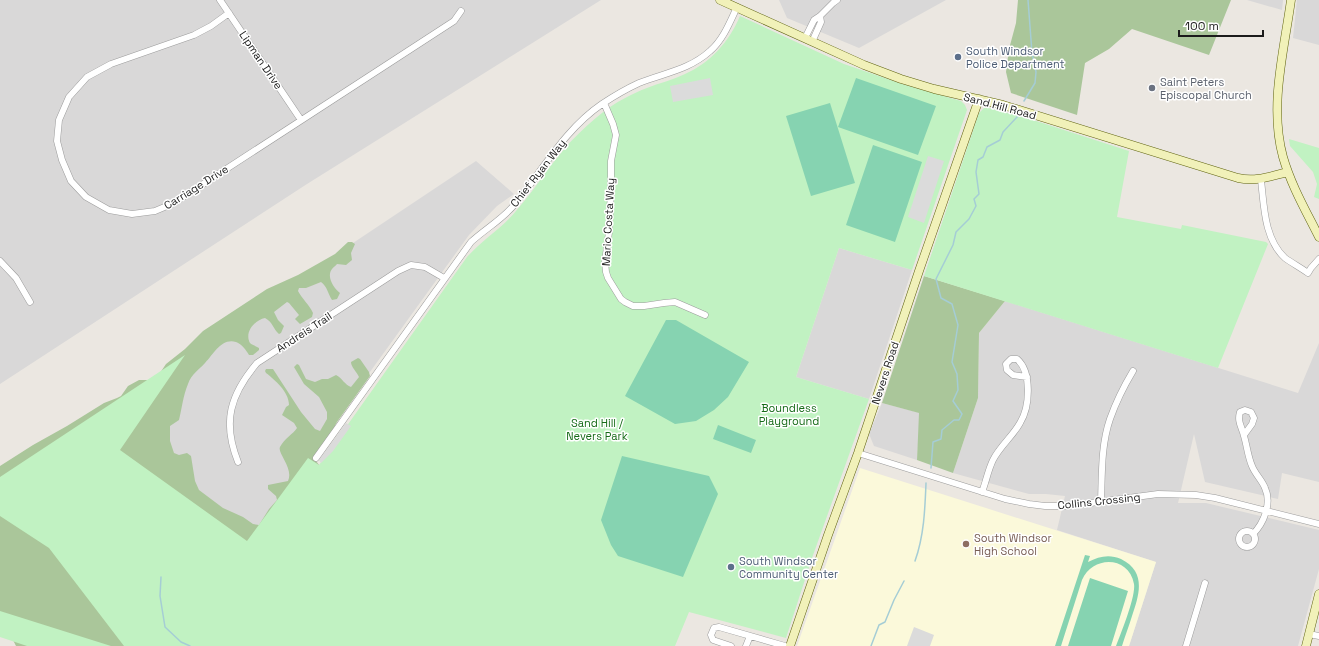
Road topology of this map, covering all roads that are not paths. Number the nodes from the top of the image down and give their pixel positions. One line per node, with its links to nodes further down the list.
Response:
1 (220, 0): 7 (street, Lipman Drive)
2 (720, 0): 5 (street, Sand Hill Road)
3 (837, 0): 8 (street)
4 (1291, 0): 12 (street)
5 (737, 7): 8 (street, Sand Hill Road); 10 (street, Chief Ryan Way)
6 (461, 11): 11 (street, Carriage Drive)
7 (229, 13): 11 (street, Lipman Drive); 11 (street, Carriage Drive)
8 (808, 40): 9 (street, Sand Hill Road)
9 (978, 100): 13 (street, Sand Hill Road); 23 (street, Nevers Road)
10 (604, 103): 17 (street, Chief Ryan Way); 19 (street, Mario Costa Way)
11 (301, 120)
12 (1288, 172): 13 (street, Sand Hill Road); 14 (street)
13 (1261, 180): 15 (street)
14 (1319, 237)
15 (1319, 259)
16 (0, 261): 18 (street)
17 (444, 278): 24 (street, Chief Ryan Way); 25 (street, Andreis Trail)
18 (30, 302)
19 (705, 314)
20 (1132, 370): 27 (street)
21 (1027, 377): 26 (street)
22 (1244, 435): 28 (street)
23 (858, 453): 26 (street, Collins Crossing); 39 (street, Nevers Road)
24 (316, 458)
25 (238, 462)
26 (982, 492): 27 (street, Collins Crossing)
27 (1101, 502): 28 (street, Collins Crossing)
28 (1266, 512): 29 (street, Collins Crossing); 30 (street)
29 (1319, 524)
30 (1253, 534)
31 (1205, 583): 40 (street)
32 (1319, 594): 33 (street)
33 (1309, 634): 35 (street); 41 (street)
34 (750, 636): 36 (street); 37 (street); 38 (street)
35 (1319, 636)
36 (731, 646)
37 (746, 646)
38 (785, 646)
39 (790, 646)
40 (1186, 646)
41 (1306, 646)

